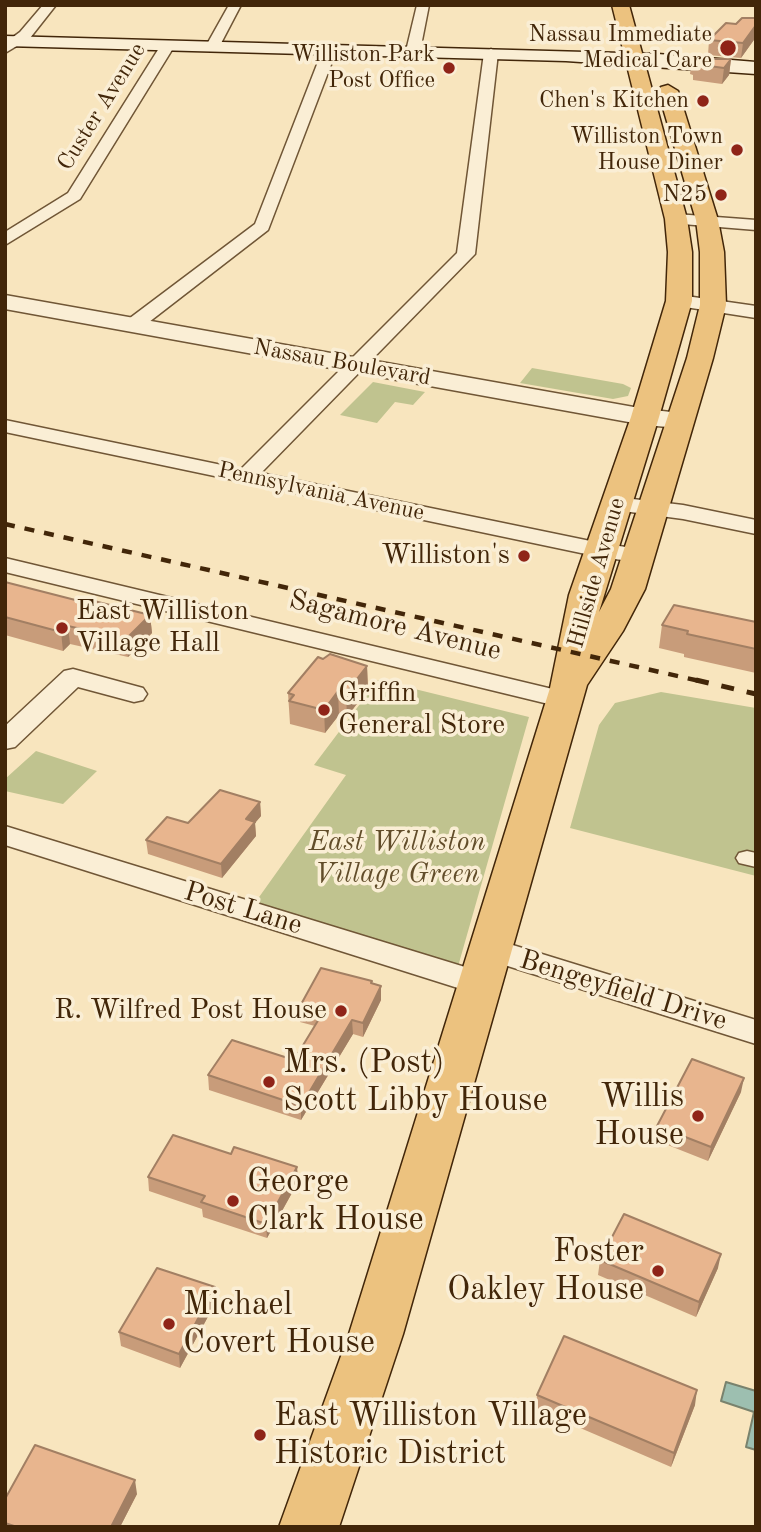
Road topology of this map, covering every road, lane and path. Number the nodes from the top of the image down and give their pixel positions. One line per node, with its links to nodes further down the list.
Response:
1 (50, 5): 5 (street)
2 (235, 5): 7 (street)
3 (423, 5): 9 (street)
4 (620, 5): 11 (main road, Hillside Avenue)
5 (8, 44): 6 (main road)
6 (169, 45): 7 (main road); 16 (street, Custer Avenue)
7 (213, 46): 8 (main road)
8 (330, 49): 9 (main road); 21 (street)
9 (413, 51): 10 (main road)
10 (491, 53): 11 (main road); 22 (street)
11 (649, 53): 12 (main road); 13 (main road, Hillside Avenue); 14 (main road, Hillside Avenue)
12 (754, 65)
13 (676, 219): 14 (street); 17 (main road, Hillside Avenue)
14 (707, 220): 15 (street); 19 (main road, Hillside Avenue)
15 (756, 225)
16 (5, 240)
17 (679, 300): 19 (street); 23 (main road, Hillside Avenue)
18 (5, 302): 21 (street, Nassau Boulevard)
19 (713, 305): 20 (street); 24 (main road, Hillside Avenue)
20 (756, 312)
21 (132, 325): 22 (street, Nassau Boulevard)
22 (356, 366): 23 (street, Nassau Boulevard); 26 (street)
23 (645, 417): 24 (street, Nassau Boulevard); 27 (main road, Hillside Avenue)
24 (679, 420): 28 (main road, Hillside Avenue)
25 (5, 426): 26 (street, Pennsylvania Avenue)
26 (245, 477): 30 (street, Pennsylvania Avenue)
27 (616, 504): 28 (street); 30 (main road, Hillside Avenue)
28 (653, 508): 29 (street); 31 (main road, Hillside Avenue)
29 (756, 527)
30 (600, 550): 31 (street, Pennsylvania Avenue); 34 (main road, Hillside Avenue)
31 (638, 555): 34 (main road, Hillside Avenue)
32 (5, 565): 34 (street, Sagamore Avenue)
33 (134, 694): 35 (street)
34 (566, 694): 37 (main road)
35 (5, 741)
36 (5, 835): 37 (street, Post Lane)
37 (485, 966): 38 (street, Bengeyfield Drive); 39 (main road)
38 (756, 1032)
39 (309, 1527)

